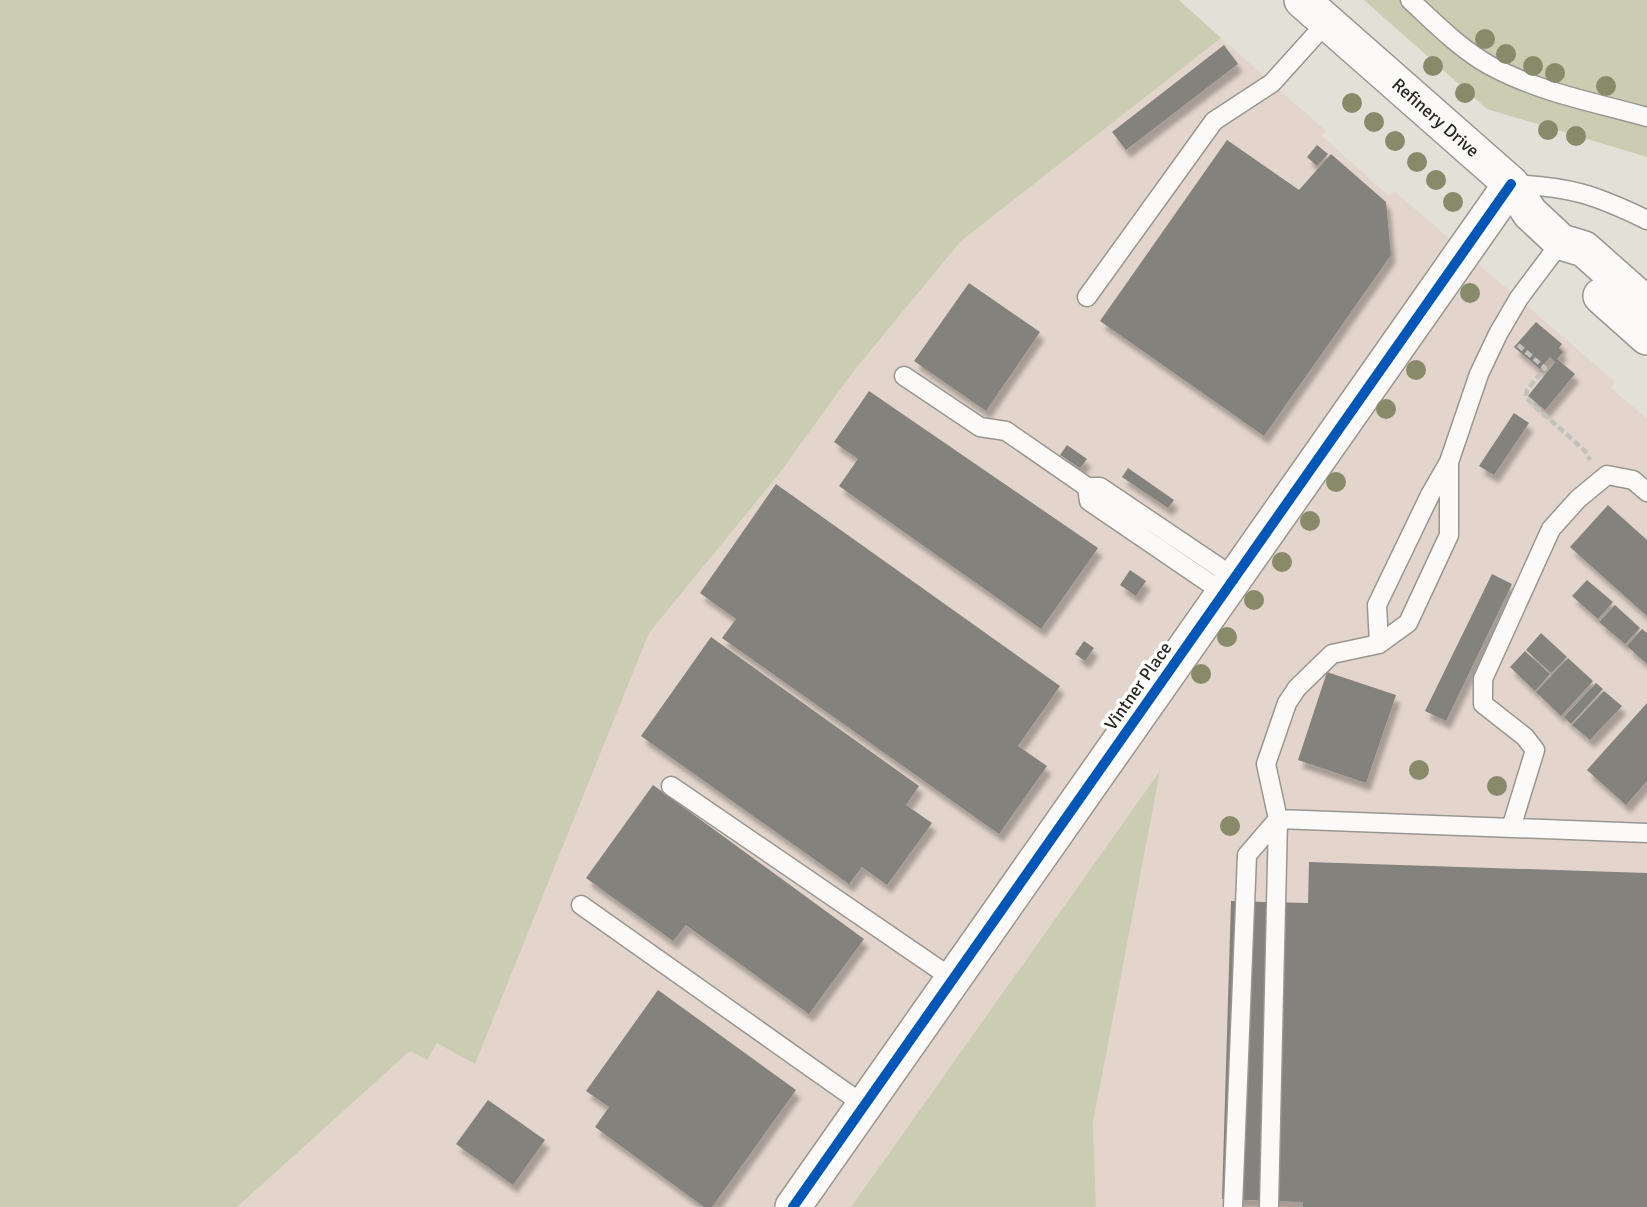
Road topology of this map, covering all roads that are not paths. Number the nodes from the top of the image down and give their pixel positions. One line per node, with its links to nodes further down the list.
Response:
1 (1410, 0): 3 (lane)
2 (1315, 11): 4 (street, Refinery Drive); 7 (lane)
3 (1647, 117)
4 (1511, 184): 5 (lane); 6 (street, Refinery Drive); 13 (street, Vintner Place)
5 (1647, 220)
6 (1561, 242): 8 (street, Refinery Drive); 9 (street, Refinery Drive); 11 (lane)
7 (1087, 297)
8 (1647, 305)
9 (1647, 337)
10 (904, 376): 13 (lane)
11 (1449, 462): 14 (lane); 14 (lane)
12 (1647, 492): 17 (lane)
13 (1230, 586): 20 (street, Vintner Place)
14 (1379, 644): 16 (lane)
15 (671, 786): 20 (lane)
16 (1278, 819): 17 (lane); 23 (lane); 24 (lane)
17 (1511, 828): 18 (lane)
18 (1647, 832)
19 (581, 905): 21 (lane)
20 (953, 979): 21 (street, Vintner Place)
21 (864, 1105): 22 (street, Vintner Place)
22 (793, 1207)
23 (1233, 1207)
24 (1269, 1207)

